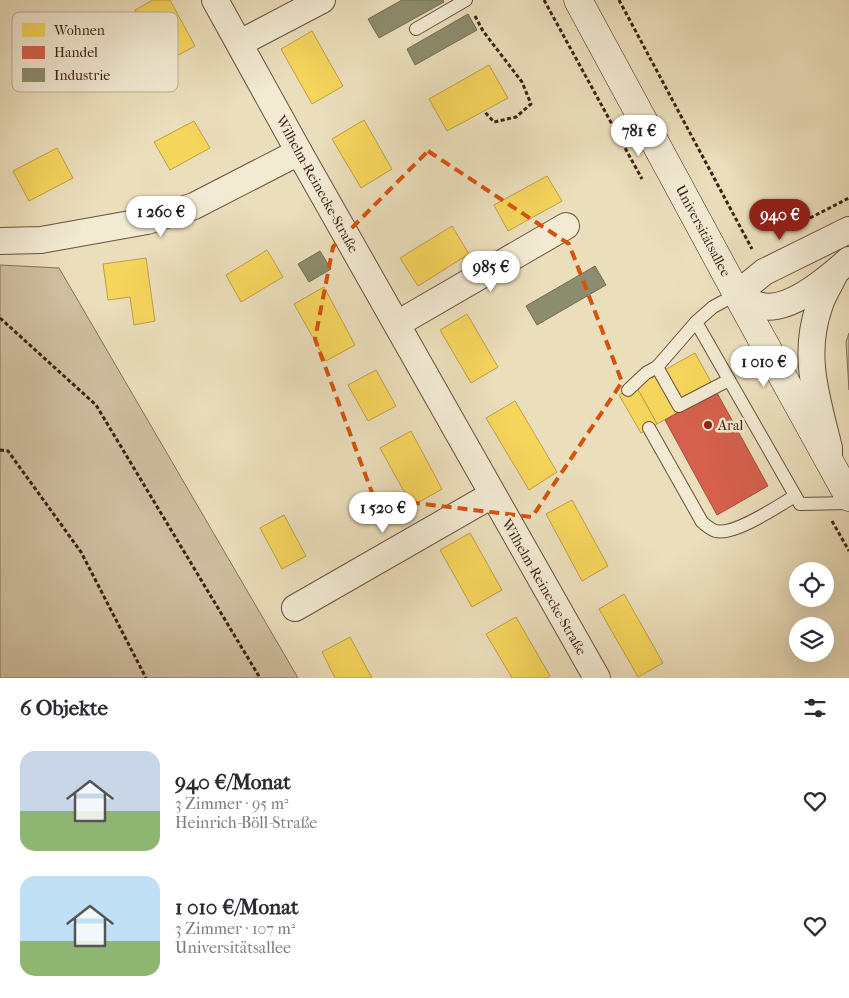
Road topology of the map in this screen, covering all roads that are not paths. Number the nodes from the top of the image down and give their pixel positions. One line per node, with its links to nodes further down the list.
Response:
1 (215, 0): 6 (street, Wilhelm-Reinecke-Straße)
2 (322, 0): 6 (street)
3 (466, 0): 5 (lane)
4 (578, 0): 12 (main road, Universitätsallee)
5 (416, 29)
6 (240, 43): 7 (street, Wilhelm-Reinecke-Straße)
7 (299, 152): 10 (street); 14 (street, Wilhelm-Reinecke-Straße)
8 (566, 226): 14 (street)
9 (849, 230): 12 (street)
10 (0, 241)
11 (842, 266): 12 (street); 19 (street, Universitätsallee)
12 (737, 294): 13 (lane); 19 (main road, Universitätsallee)
13 (696, 322): 15 (lane); 16 (lane)
14 (397, 324): 20 (street, Wilhelm-Reinecke-Straße)
15 (657, 367): 16 (lane); 17 (lane)
16 (729, 380): 21 (lane)
17 (628, 390)
18 (650, 428): 21 (lane)
19 (829, 461): 22 (main road, Universitätsallee)
20 (492, 495): 24 (street); 25 (street, Wilhelm-Reinecke-Straße)
21 (795, 496): 23 (lane)
22 (849, 498)
23 (849, 502)
24 (295, 608)
25 (597, 678)

